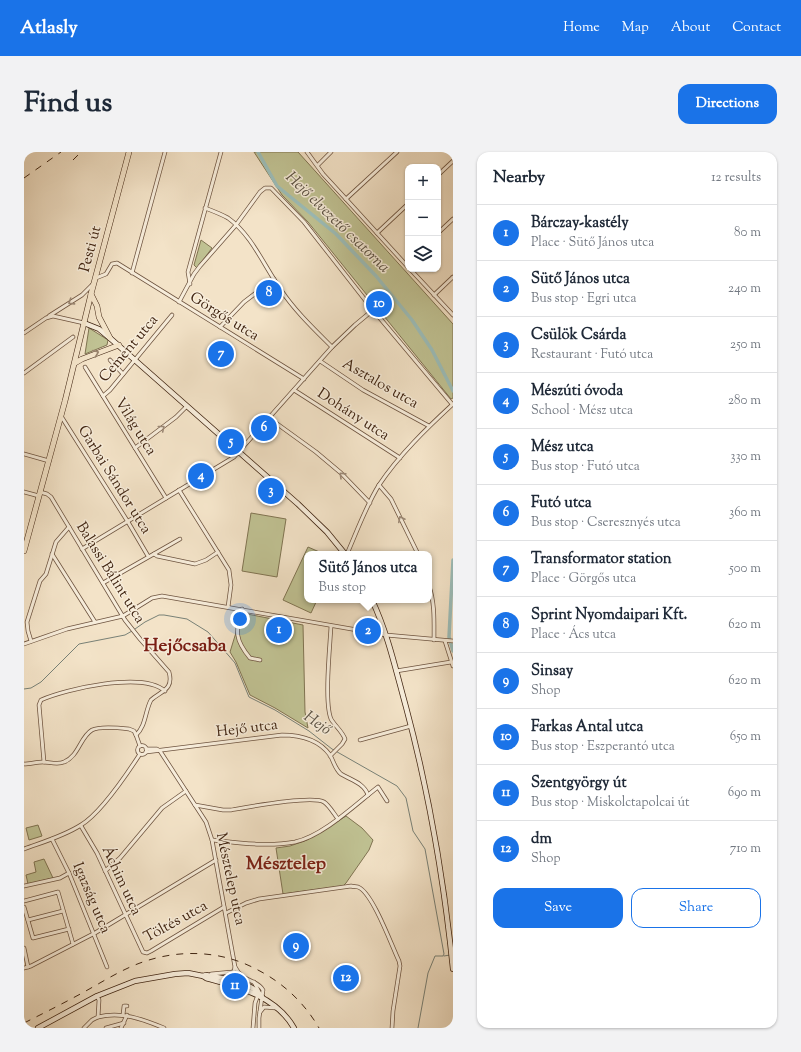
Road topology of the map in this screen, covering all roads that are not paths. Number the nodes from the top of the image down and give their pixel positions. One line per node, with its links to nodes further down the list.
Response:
1 (129, 152): 22 (main road, Pesti út)
2 (165, 152): 19 (street)
3 (221, 152): 12 (street)
4 (307, 152): 8 (street)
5 (331, 152): 8 (street)
6 (397, 152): 10 (street)
7 (453, 161): 9 (street)
8 (318, 165): 10 (street)
9 (441, 172)
10 (346, 200): 16 (street)
11 (405, 207): 16 (street)
12 (205, 208): 14 (street); 23 (street)
13 (453, 219): 15 (street)
14 (236, 225): 21 (street); 23 (street); 27 (street)
15 (441, 230)
16 (377, 233): 17 (street)
17 (405, 264)
18 (413, 272): 25 (street)
19 (132, 273): 22 (street, Görgős utca); 26 (street, Görgős utca)
20 (453, 277): 25 (street)
21 (274, 279): 32 (street); 37 (street)
22 (95, 281): 24 (main road, Pesti út); 30 (street, one-way to 30)
23 (190, 284): 26 (street)
24 (92, 294): 31 (main road, Pesti út); 35 (main road)
25 (434, 295): 29 (street)
26 (179, 302): 32 (street, Görgős utca)
27 (373, 310): 37 (street); 48 (street)
28 (172, 315): 39 (street, Cement utca)
29 (453, 315)
30 (46, 318): 31 (street); 33 (street)
31 (84, 323): 35 (main road); 41 (main road, Pesti út)
32 (220, 328): 45 (street, Görgős utca)
33 (24, 333)
34 (73, 337): 43 (street)
35 (110, 338): 36 (main road)
36 (118, 345): 39 (main road); 41 (main road, one-way to 36)
37 (332, 347): 40 (street)
38 (110, 360): 44 (street)
39 (135, 360): 44 (street, Cement utca); 49 (main road)
40 (320, 361): 45 (street); 52 (street, Asztalos utca)
41 (76, 363): 50 (main road, Pesti út)
42 (85, 367): 47 (street, Világ utca)
43 (24, 373)
44 (124, 374): 47 (street, Cement utca)
45 (304, 379): 46 (street)
46 (294, 390): 51 (street); 56 (street, Dohány utca)
47 (103, 396): 53 (street, Világ utca)
48 (453, 404): 52 (street)
49 (187, 406): 53 (street, one-way to 49); 54 (main road)
50 (62, 416): 57 (main road, Pesti út); 64 (street, Garbai Sándor utca)
51 (269, 418): 54 (street); 63 (street, one-way to 51)
52 (429, 426): 56 (street)
53 (135, 448): 62 (street, Világ utca)
54 (238, 452): 59 (street); 69 (main road)
55 (24, 454): 57 (street)
56 (400, 458): 58 (street)
57 (49, 461): 61 (main road, Pesti út)
58 (379, 485): 63 (street); 71 (street, one-way to 58)
59 (179, 490): 62 (street); 72 (street)
60 (24, 492): 61 (street)
61 (40, 494): 65 (street, Balassi Bálint utca); 68 (main road, Pesti út)
62 (166, 498): 64 (street)
63 (370, 503): 70 (street)
64 (128, 522): 67 (street); 75 (street, Garbai Sándor utca)
65 (69, 527): 67 (street, Balassi Bálint utca); 73 (street)
66 (180, 539): 74 (street)
67 (82, 550): 76 (street, Balassi Bálint utca)
68 (24, 551)
69 (343, 551)
70 (347, 551)
71 (417, 551)
72 (218, 552): 74 (street); 79 (street)
73 (52, 554): 82 (street); 86 (street)
74 (154, 554): 75 (street)
75 (148, 556): 76 (street)
76 (103, 583): 81 (street, Balassi Bálint utca)
77 (432, 601): 85 (street)
78 (373, 603): 84 (main road)
79 (228, 607): 80 (street); 81 (street)
80 (242, 610): 83 (street); 90 (street)
81 (123, 616): 82 (street); 94 (street, Balassi Bálint utca)
82 (95, 622): 86 (street)
83 (331, 626): 84 (street); 102 (street)
84 (386, 635): 85 (street); 93 (main road)
85 (434, 640): 87 (street)
86 (31, 641): 89 (street)
87 (445, 641): 88 (street); 91 (street)
88 (453, 641)
89 (24, 644)
90 (260, 660)
91 (451, 662): 92 (street); 93 (street)
92 (453, 666)
93 (396, 671): 95 (main road)
94 (165, 691): 96 (street); 103 (street)
95 (411, 726): 97 (street); 133 (main road)
96 (136, 735): 98 (street); 103 (street)
97 (360, 740)
98 (140, 746): 99 (street); 101 (street)
99 (146, 750): 100 (street, Hejő utca); 101 (street)
100 (160, 751): 102 (street, Hejő utca); 105 (street, Mésztelep utca)
101 (140, 754): 110 (street)
102 (332, 754): 106 (street, Hejő utca)
103 (44, 762): 104 (street)
104 (24, 764)
105 (186, 791): 108 (street, Mésztelep utca); 115 (street)
106 (368, 795): 107 (street); 109 (street)
107 (387, 801)
108 (195, 805): 109 (street); 112 (street, Mésztelep utca)
109 (338, 819): 112 (street)
110 (81, 826): 111 (street); 115 (street, Áchim utca)
111 (52, 839): 113 (street); 116 (street, Igazság utca)
112 (212, 840): 114 (street, Mésztelep utca)
113 (24, 849)
114 (216, 860): 120 (street, Mésztelep utca); 123 (street)
115 (105, 871): 123 (street, Áchim utca)
116 (69, 874): 117 (street); 126 (street, Igazság utca)
117 (26, 886)
118 (24, 901): 121 (street)
119 (24, 907): 124 (street)
120 (224, 907): 122 (street, Mésztelep utca); 128 (street, Töltés utca)
121 (63, 911): 124 (street); 125 (street)
122 (226, 913): 131 (street, Mésztelep utca); 153 (street)
123 (125, 916): 126 (street); 128 (street, Áchim utca)
124 (28, 920): 125 (street)
125 (69, 929): 127 (street)
126 (94, 933): 127 (street); 130 (street, Igazság utca)
127 (73, 944): 132 (street)
128 (140, 946)
129 (24, 948): 132 (street)
130 (107, 967)
131 (235, 967): 134 (street); 136 (street)
132 (26, 968)
133 (453, 969)
134 (205, 976): 135 (main road); 136 (main road); 136 (main road)
135 (96, 996): 142 (street); 145 (main road)
136 (259, 996): 138 (main road); 139 (street); 150 (street)
137 (127, 1006): 140 (street)
138 (277, 1008): 139 (street); 152 (main road)
139 (260, 1012): 151 (street)
140 (123, 1015): 141 (street); 142 (street)
141 (127, 1015): 143 (street); 144 (street)
142 (98, 1017): 146 (street)
143 (124, 1023): 147 (street); 148 (street)
144 (154, 1026): 149 (street)
145 (38, 1028)
146 (84, 1028)
147 (106, 1028)
148 (121, 1028)
149 (164, 1028)
150 (253, 1028)
151 (259, 1028)
152 (294, 1028)
153 (392, 1028)

